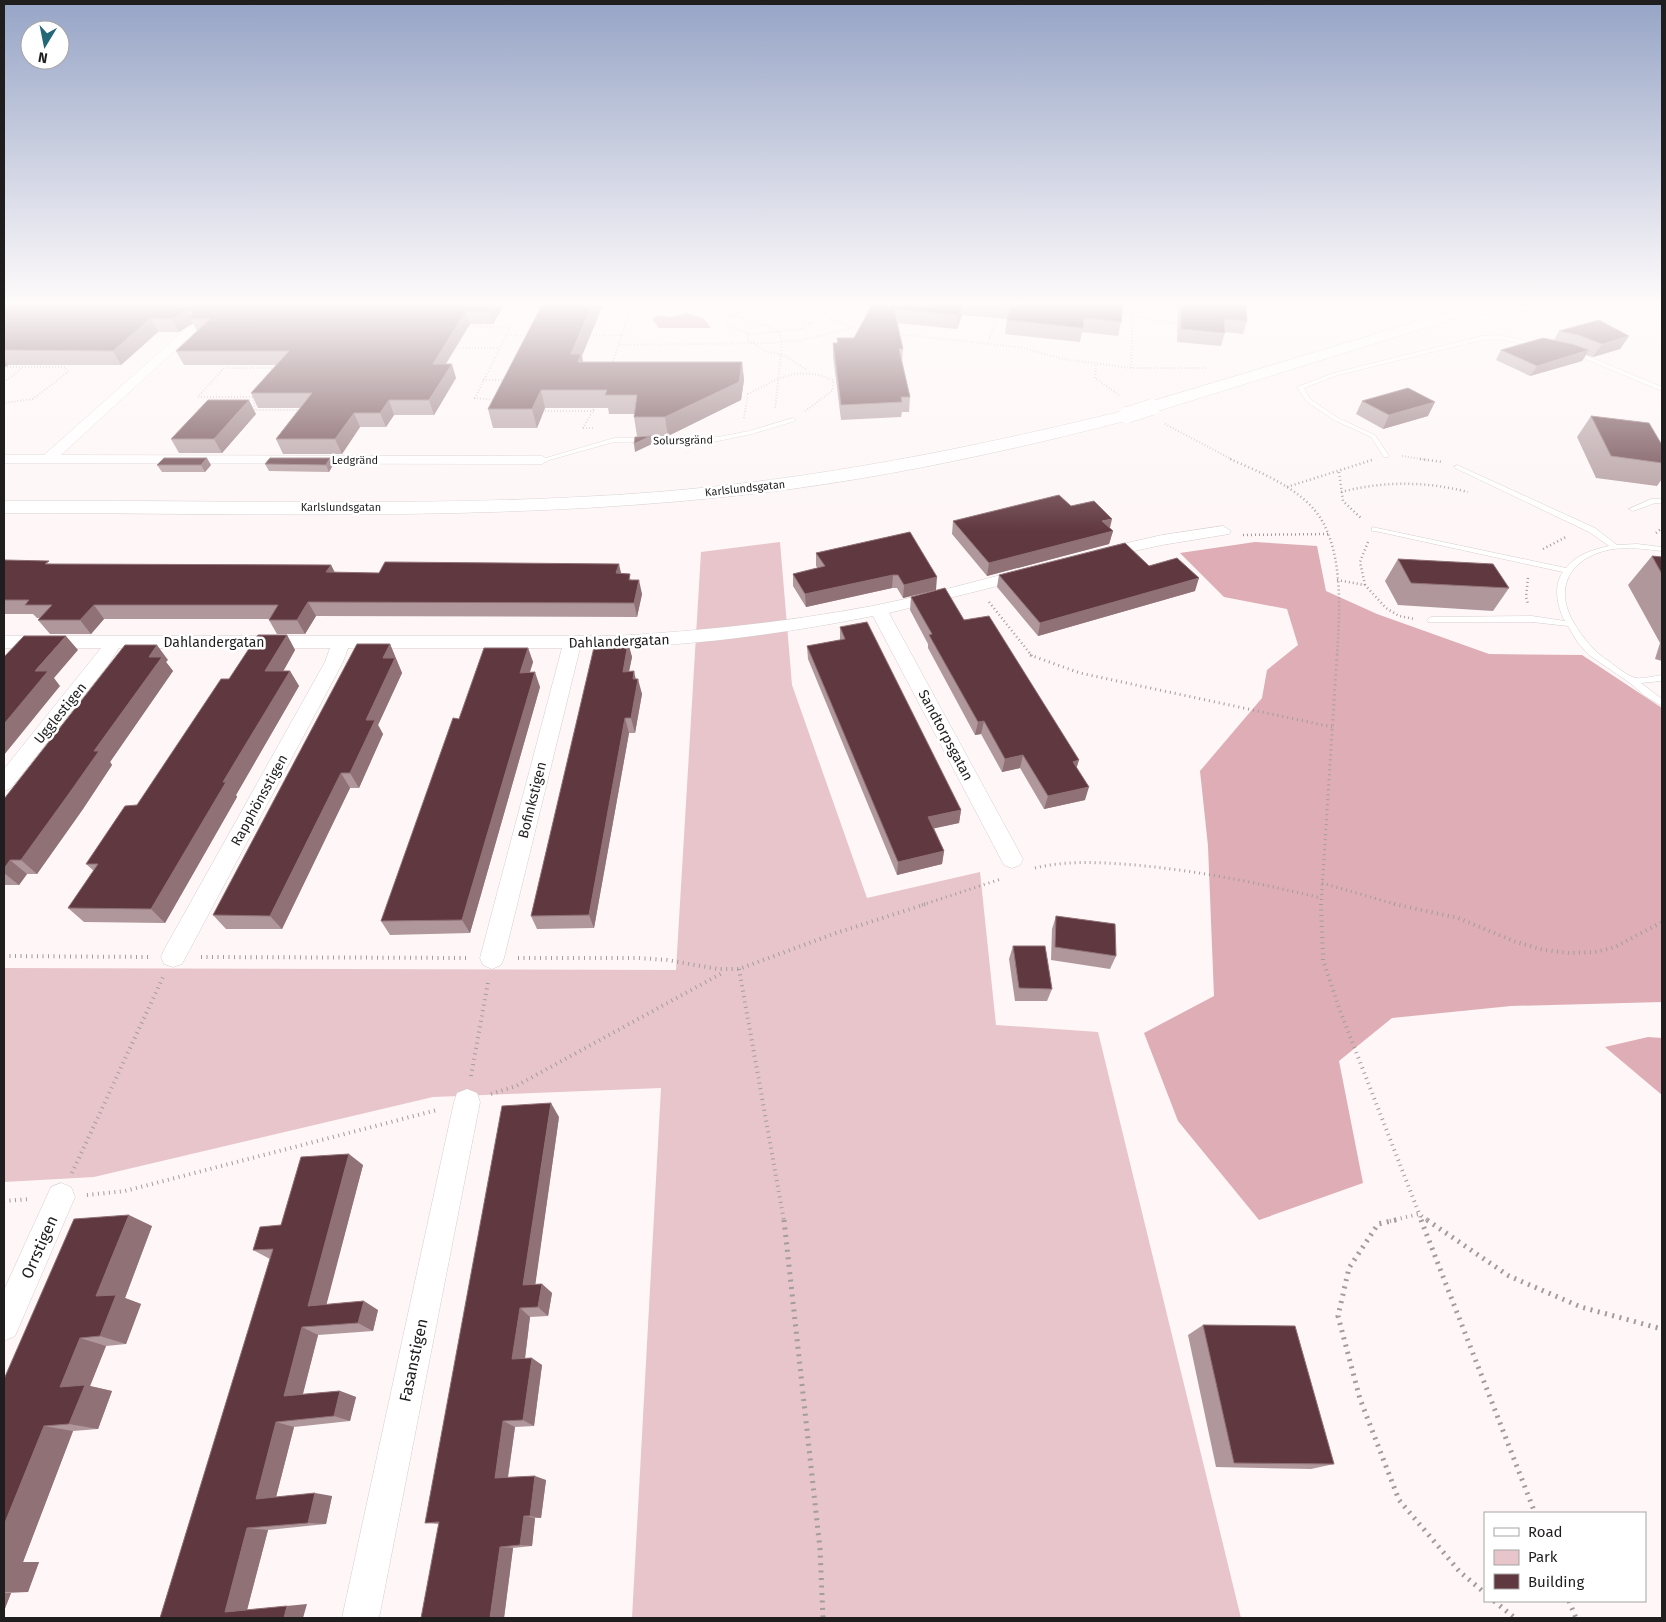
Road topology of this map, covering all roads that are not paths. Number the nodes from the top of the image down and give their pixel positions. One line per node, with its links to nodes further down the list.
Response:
1 (135, 381): 9 (street)
2 (1240, 381): 14 (main road, Karlslundsgatan, bridge)
3 (1317, 381): 7 (lane)
4 (1642, 381): 5 (lane)
5 (1662, 389)
6 (793, 420): 10 (lane, Solursgränd)
7 (1386, 456)
8 (4, 459): 9 (street, Ledgränd)
9 (48, 459): 10 (street, Ledgränd)
10 (542, 460)
11 (1457, 467): 19 (lane)
12 (4, 500): 14 (main road, Karlslundsgatan)
13 (1662, 501): 16 (lane)
14 (97, 506): 15 (main road, Karlslundsgatan)
15 (4, 507)
16 (1633, 509)
17 (1375, 529): 23 (lane)
18 (1223, 531): 21 (street)
19 (1616, 547): 20 (lane); 23 (lane)
20 (1662, 549)
21 (1086, 557)
22 (1042, 569): 24 (street, Dahlandergatan)
23 (1565, 570): 26 (lane)
24 (879, 611): 30 (street, Dahlandergatan); 35 (street, Sandtorpsgatan)
25 (1431, 620): 26 (lane)
26 (1571, 624): 32 (lane)
27 (342, 641): 29 (street, Dahlandergatan); 30 (street, Dahlandergatan); 36 (street, Rapphönsstigen)
28 (4, 642): 29 (street, Dahlandergatan)
29 (114, 642): 34 (street, Ugglestigen)
30 (572, 642): 37 (street, Bofinkstigen)
31 (1662, 678): 32 (lane)
32 (1634, 681): 33 (lane)
33 (1662, 703)
34 (4, 783)
35 (1012, 859)
36 (173, 957)
37 (492, 958)
38 (467, 1102): 41 (street, Fasanstigen)
39 (61, 1197): 40 (street, Orrstigen)
40 (4, 1325)
41 (360, 1618)

